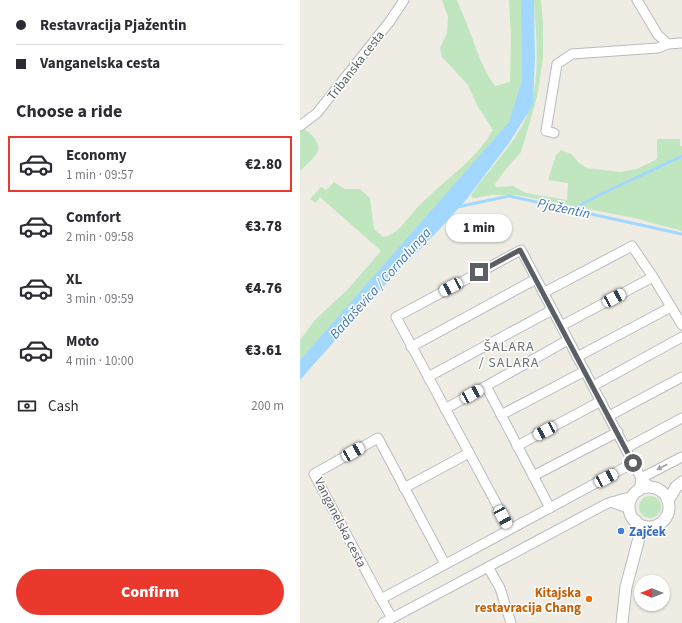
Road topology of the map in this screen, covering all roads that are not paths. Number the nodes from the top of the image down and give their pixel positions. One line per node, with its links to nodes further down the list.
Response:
1 (404, 0): 5 (street, Tribanska cesta)
2 (637, 0): 4 (street)
3 (682, 43): 4 (street)
4 (668, 44): 6 (street)
5 (300, 126)
6 (554, 133)
7 (653, 277): 9 (street); 10 (street); 13 (street)
8 (536, 279): 9 (street); 16 (street); 16 (street)
9 (543, 293): 11 (street)
10 (671, 306): 12 (street); 17 (street)
11 (552, 310): 13 (street); 19 (street)
12 (681, 321)
13 (561, 326): 15 (street)
14 (682, 337): 22 (street)
15 (568, 340): 17 (street); 21 (street)
16 (411, 347): 19 (street)
17 (577, 357): 18 (street)
18 (585, 370): 22 (street); 25 (street)
19 (428, 377): 24 (street)
20 (682, 377): 26 (street)
21 (486, 386): 24 (street); 25 (street)
22 (593, 386): 23 (street)
23 (601, 401): 26 (street); 29 (street)
24 (445, 409): 31 (street)
25 (501, 415): 29 (street)
26 (609, 416): 28 (street)
27 (682, 418): 30 (street)
28 (618, 432): 30 (street); 34 (street)
29 (517, 446): 34 (street)
30 (626, 448): 33 (street)
31 (469, 453): 37 (street); 46 (street)
32 (682, 457): 35 (street, one-way to 35)
33 (633, 463): 35 (street); 42 (street)
34 (533, 476): 42 (street)
35 (641, 478): 38 (street); 39 (street)
36 (679, 485): 38 (street); 40 (street)
37 (404, 488): 48 (street, Vanganelska cesta); 50 (street, Vanganelska cesta)
38 (655, 489): 39 (street); 40 (street)
39 (635, 494): 41 (street); 43 (street)
40 (668, 501): 45 (street)
41 (611, 502): 43 (street); 49 (street)
42 (550, 508): 46 (street)
43 (630, 509): 44 (street)
44 (636, 521): 45 (street); 47 (street)
45 (649, 526): 47 (street)
46 (510, 529): 48 (street)
47 (639, 538): 54 (street)
48 (445, 564): 50 (street)
49 (488, 567): 51 (street); 53 (street)
50 (381, 598): 51 (street, Vanganelska cesta)
51 (392, 618): 52 (street)
52 (383, 623)
53 (511, 623)
54 (622, 623)

